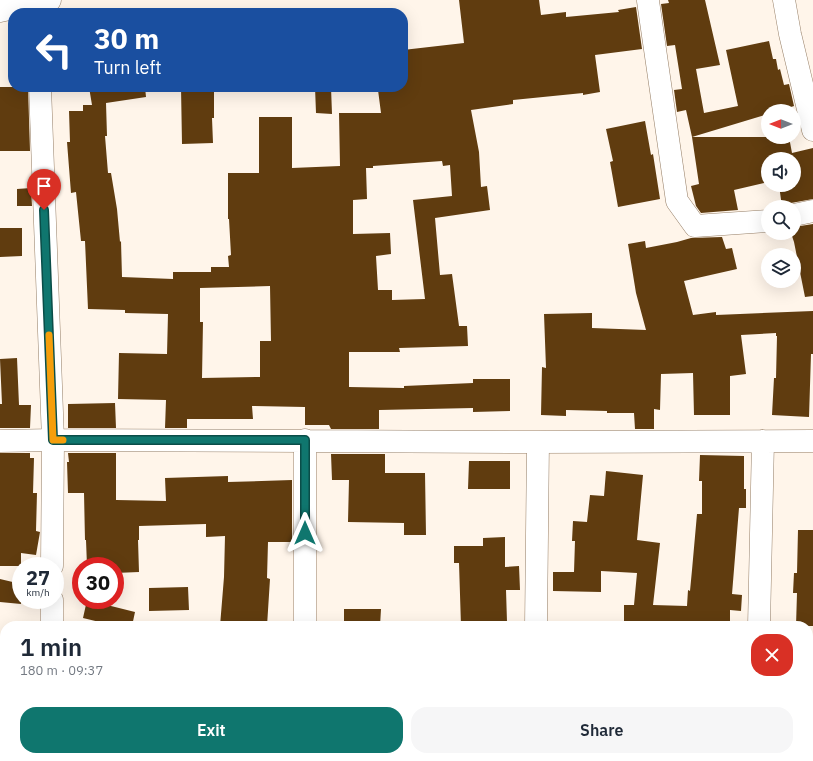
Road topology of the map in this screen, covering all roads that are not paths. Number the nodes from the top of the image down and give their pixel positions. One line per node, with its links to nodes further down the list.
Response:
1 (784, 0): 6 (street)
2 (648, 1): 9 (street)
3 (40, 4): 4 (street)
4 (17, 8)
5 (40, 92): 10 (street)
6 (813, 130)
7 (813, 211): 8 (street)
8 (801, 214)
9 (761, 221)
10 (53, 440): 11 (street); 12 (street); 16 (street)
11 (305, 440): 14 (street); 19 (street)
12 (0, 441)
13 (763, 441): 14 (street); 15 (street); 21 (street)
14 (538, 442): 20 (street)
15 (813, 442)
16 (52, 557)
17 (52, 609): 18 (street)
18 (52, 621)
19 (305, 621)
20 (536, 621)
21 (759, 621)

